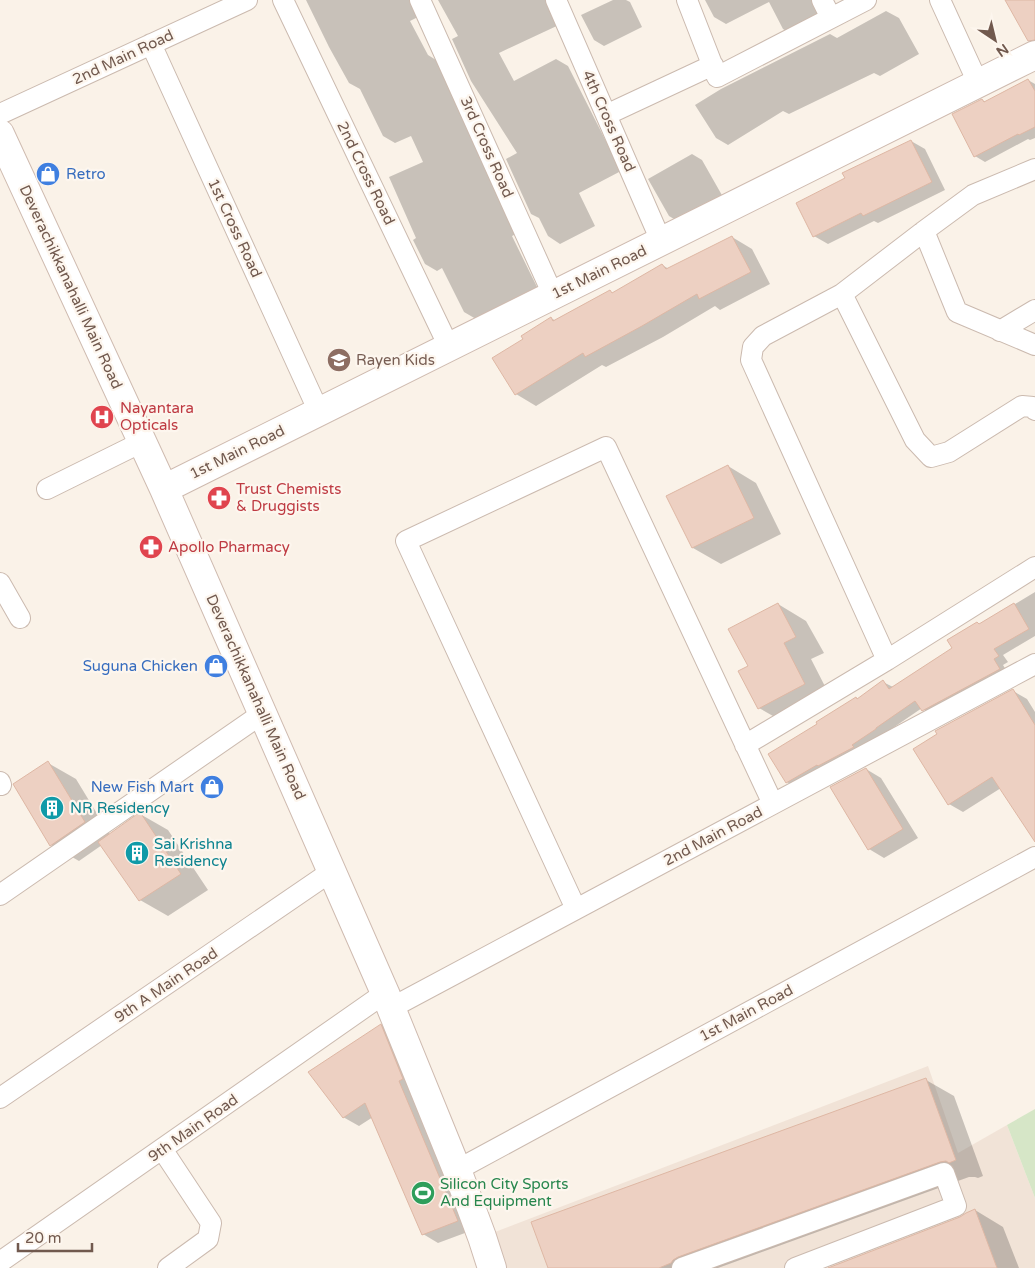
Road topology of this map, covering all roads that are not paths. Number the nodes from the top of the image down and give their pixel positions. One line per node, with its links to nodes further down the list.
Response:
1 (247, 0): 10 (street, 2nd Main Road)
2 (283, 0): 25 (street, 2nd Cross Road)
3 (420, 0): 21 (street, 3rd Cross Road)
4 (556, 0): 15 (street, 4th Cross Road)
5 (688, 0): 12 (street)
6 (822, 0): 9 (street)
7 (866, 0): 9 (street)
8 (940, 0): 13 (street)
9 (831, 18): 12 (street)
10 (151, 44): 14 (street, 2nd Main Road); 27 (street, 1st Cross Road)
11 (1035, 55): 13 (street, 1st Main Road)
12 (713, 64): 15 (street)
13 (978, 83): 19 (street, 1st Main Road)
14 (0, 114)
15 (606, 115): 19 (street, 4th Cross Road)
16 (0, 134): 28 (street, Deverachikkanahalli Main Road)
17 (1035, 169): 18 (street)
18 (924, 231): 20 (street); 23 (street)
19 (662, 241): 21 (street, 1st Main Road)
20 (842, 294): 26 (street); 34 (street)
21 (553, 295): 25 (street, 1st Main Road)
22 (1035, 310): 23 (street)
23 (1000, 330): 24 (street)
24 (1035, 345)
25 (449, 347): 27 (street, 1st Main Road)
26 (1035, 410)
27 (319, 412): 30 (street, 1st Main Road)
28 (142, 442): 29 (street); 30 (street, Deverachikkanahalli Main Road)
29 (47, 489)
30 (164, 489): 36 (street, Deverachikkanahalli Main Road)
31 (1035, 568): 34 (street)
32 (0, 583): 33 (street)
33 (20, 618)
34 (887, 660): 37 (street)
35 (1035, 664): 38 (street, 2nd Main Road)
36 (263, 713): 40 (street, Deverachikkanahalli Main Road); 41 (street)
37 (746, 745): 38 (street); 42 (street)
38 (773, 804): 42 (street, 2nd Main Road)
39 (1035, 857): 46 (street, 1st Main Road)
40 (332, 871): 43 (street, Deverachikkanahalli Main Road); 44 (street, 9th A Main Road)
41 (0, 895)
42 (576, 909): 43 (street, 2nd Main Road)
43 (388, 1001): 45 (street, 9th Main Road); 46 (street, Deverachikkanahalli Main Road)
44 (0, 1098)
45 (162, 1149): 47 (street, 9th Main Road); 48 (street)
46 (457, 1170): 49 (street, Deverachikkanahalli Main Road)
47 (0, 1262)
48 (168, 1268)
49 (492, 1268)
50 (682, 1268): 51 (street)
51 (795, 1268)

